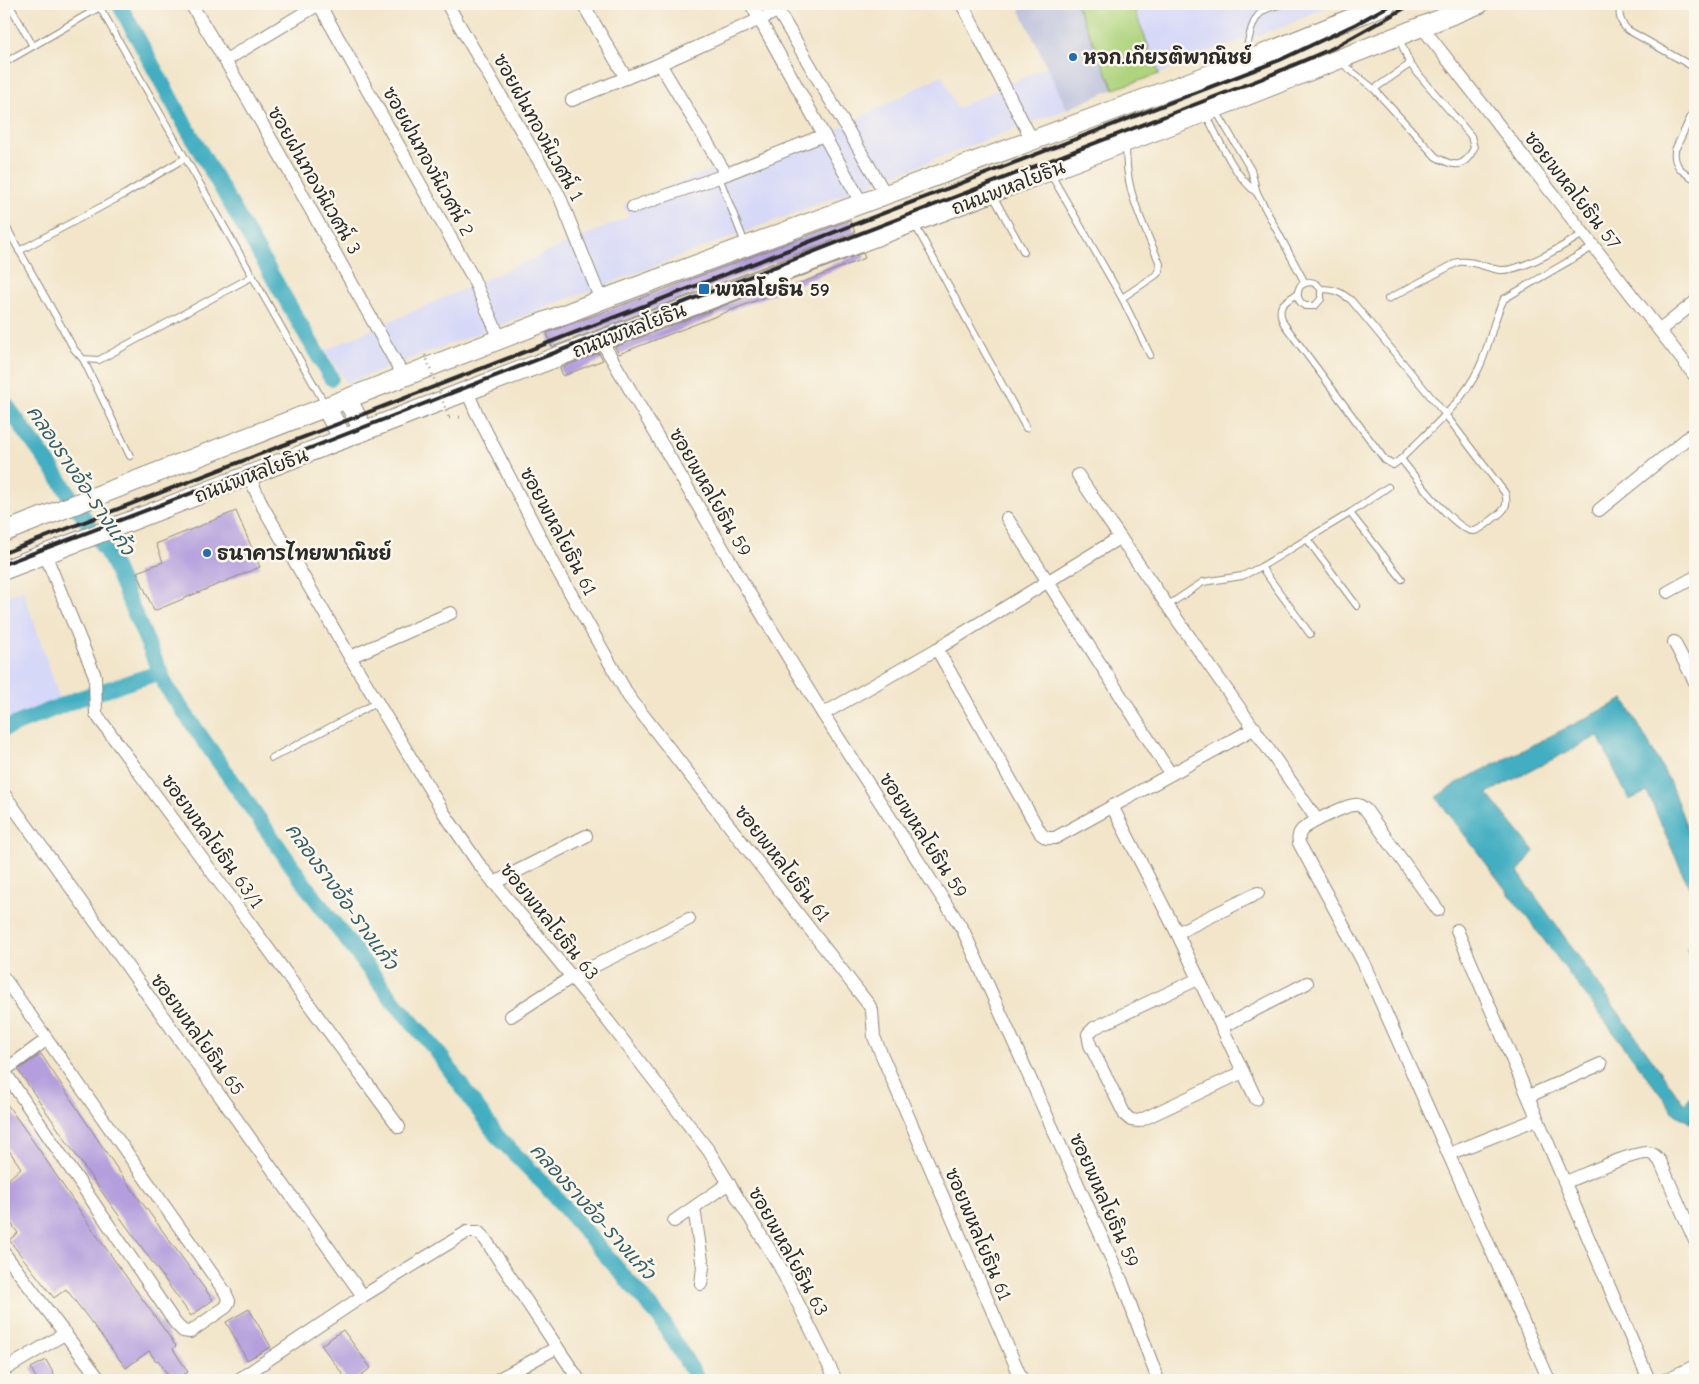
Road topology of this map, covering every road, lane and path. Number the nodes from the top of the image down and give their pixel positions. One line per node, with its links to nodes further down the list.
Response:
1 (9, 4): 17 (lane)
2 (191, 4): 18 (street, ซอยฝนทองนิเวศน์ 3)
3 (319, 4): 18 (street); 58 (street, ซอยฝนทองนิเวศน์ 2)
4 (447, 4): 55 (street, ซอยฝนทองนิเวศน์ 1)
5 (583, 4): 25 (street)
6 (751, 4): 14 (street)
7 (962, 4): 31 (street)
8 (1282, 4): 20 (lane)
9 (1387, 4): 20 (main road, ถนนพหลโยธิน)
10 (1479, 4): 15 (main road, ถนนพหลโยธิน)
11 (1622, 4): 24 (lane)
12 (99, 5): 17 (lane); 33 (lane)
13 (776, 7): 14 (street); 39 (street)
14 (759, 19): 22 (street); 30 (street)
15 (1422, 27): 16 (main road, ถนนพหลโยธิน); 44 (street, ซอยพหลโยธิน 57)
16 (1398, 36): 19 (main road, ถนนพหลโยธิน); 23 (lane)
17 (33, 46): 21 (lane)
18 (226, 60): 64 (street, ซอยฝนทองนิเวศน์ 3)
19 (1337, 60): 26 (lane); 29 (main road, ถนนพหลโยธิน)
20 (1244, 62): 31 (main road, ถนนพหลโยธิน)
21 (4, 63)
22 (660, 64): 25 (street); 35 (street)
23 (1410, 64): 26 (lane); 26 (lane)
24 (1695, 68)
25 (626, 78): 27 (street)
26 (1374, 89)
27 (572, 100)
28 (1695, 108): 36 (lane)
29 (1209, 110): 32 (main road, ถนนพหลโยธิน); 38 (lane); 38 (lane)
30 (824, 135): 35 (street); 40 (street)
31 (1032, 140): 39 (main road, ถนนพหลโยธิน)
32 (1126, 142): 34 (main road, ถนนพหลโยธิน); 53 (lane)
33 (186, 158): 47 (lane); 49 (lane)
34 (1050, 171): 37 (main road, ถนนพหลโยธิน); 53 (lane)
35 (722, 176): 41 (street); 46 (lane)
36 (1695, 179)
37 (992, 193): 43 (main road, ถนนพหลโยธิน); 48 (lane)
38 (1257, 193): 50 (lane)
39 (886, 195): 40 (main road, ถนนพหลโยธิน)
40 (862, 204): 46 (main road, ถนนพหลโยธิน)
41 (633, 207)
42 (4, 223): 47 (lane)
43 (913, 223): 59 (main road, ถนนพหลโยธิน); 70 (lane)
44 (1583, 234): 45 (street, ซอยพหลโยธิน 57); 54 (lane)
45 (1593, 246): 57 (street, ซอยพหลโยธิน 57); 68 (lane)
46 (746, 247): 55 (main road, ถนนพหลโยธิน)
47 (19, 251): 62 (lane)
48 (1024, 252)
49 (252, 276): 62 (lane); 67 (lane)
50 (1305, 283): 51 (lane); 52 (lane)
51 (1321, 289): 52 (lane); 68 (lane)
52 (1297, 294): 75 (lane)
53 (1122, 298): 60 (lane)
54 (1388, 299)
55 (601, 300): 58 (main road, ถนนพหลโยธิน)
56 (1695, 302): 57 (street)
57 (1660, 330): 63 (street, ซอยพหลโยธิน 57)
58 (500, 340): 64 (main road, ถนนพหลโยธิน)
59 (602, 340): 65 (main road, ถนนพหลโยธิน); 101 (street, ซอยพหลโยธิน 59)
60 (1150, 355)
61 (425, 356): 69 (path, bridge)
62 (83, 359): 74 (lane)
63 (1695, 376)
64 (404, 377): 66 (main road, ถนนพหลโยธิน)
65 (466, 391): 71 (main road, ถนนพหลโยธิน); 147 (street, ซอยพหลโยธิน 61)
66 (348, 399): 67 (main road, ถนนพหลโยธิน); 71 (main road)
67 (326, 407): 73 (main road); 82 (main road, ถนนพหลโยธิน)
68 (1445, 414): 75 (lane); 75 (lane)
69 (461, 417)
70 (1026, 428)
71 (364, 431): 73 (main road, ถนนพหลโยธิน)
72 (1695, 432): 79 (street)
73 (343, 440): 76 (main road, ถนนพหลโยธิน)
74 (130, 456)
75 (1401, 459)
76 (249, 476): 85 (main road, ถนนพหลโยธิน); 98 (street, ซอยพหลโยธิน 63)
77 (1078, 476): 83 (street)
78 (1388, 487): 80 (lane)
79 (1599, 510)
80 (1350, 513): 84 (lane); 89 (lane)
81 (1007, 518): 90 (street)
82 (4, 532)
83 (1119, 538): 90 (street); 92 (street)
84 (1307, 539): 86 (lane); 93 (lane)
85 (45, 554): 87 (main road, ถนนพหลโยธิน); 128 (street, ซอยพหลโยธิน 63/1)
86 (1261, 567): 92 (lane); 95 (lane)
87 (4, 570)
88 (1695, 577): 91 (street)
89 (1402, 579)
90 (1047, 582): 97 (street); 104 (street)
91 (1668, 592)
92 (1167, 606): 102 (street)
93 (1356, 606)
94 (451, 613): 98 (street)
95 (1310, 634)
96 (1674, 642): 99 (street)
97 (937, 650): 101 (street); 106 (street)
98 (350, 657): 100 (street, ซอยพหลโยธิน 63)
99 (1695, 680)
100 (376, 702): 103 (lane); 109 (street, ซอยพหลโยธิน 63)
101 (824, 714): 148 (street, ซอยพหลโยธิน 59)
102 (1255, 728): 104 (street); 107 (street)
103 (272, 758)
104 (1170, 774): 106 (street)
105 (4, 794): 137 (street, ซอยพหลโยธิน 65)
106 (1112, 806): 114 (street)
107 (1317, 820): 111 (street); 129 (street)
108 (586, 836): 109 (street)
109 (494, 883): 115 (street, ซอยพหลโยธิน 63)
110 (1258, 893): 114 (street)
111 (1438, 910)
112 (689, 919): 115 (street)
113 (1457, 930): 125 (street)
114 (1176, 933): 117 (street)
115 (572, 977): 119 (street); 131 (street, ซอยพหลโยธิน 63)
116 (4, 978): 121 (street)
117 (1198, 979): 120 (street); 124 (street)
118 (1307, 983): 120 (street)
119 (511, 1016)
120 (1222, 1027): 124 (street)
121 (46, 1040): 123 (street); 123 (street)
122 (1601, 1064): 125 (street)
123 (4, 1071)
124 (1243, 1072): 126 (street)
125 (1529, 1096): 127 (street)
126 (1256, 1099)
127 (1537, 1119): 129 (street); 130 (street)
128 (399, 1126)
129 (1449, 1154): 149 (street)
130 (1566, 1182): 134 (street); 150 (street)
131 (730, 1183): 132 (street); 142 (street, ซอยพหลโยธิน 63)
132 (694, 1208): 133 (street); 136 (street)
133 (674, 1221)
134 (1695, 1241)
135 (4, 1253): 138 (street)
136 (701, 1284)
137 (363, 1296): 139 (street); 144 (street)
138 (66, 1333): 141 (street); 143 (street)
139 (556, 1348): 145 (street); 146 (street)
140 (1695, 1366): 151 (street)
141 (4, 1370)
142 (831, 1378)
143 (100, 1380)
144 (238, 1380)
145 (497, 1380)
146 (579, 1380)
147 (1022, 1380)
148 (1158, 1380)
149 (1549, 1380)
150 (1649, 1380)
151 (1665, 1380)

